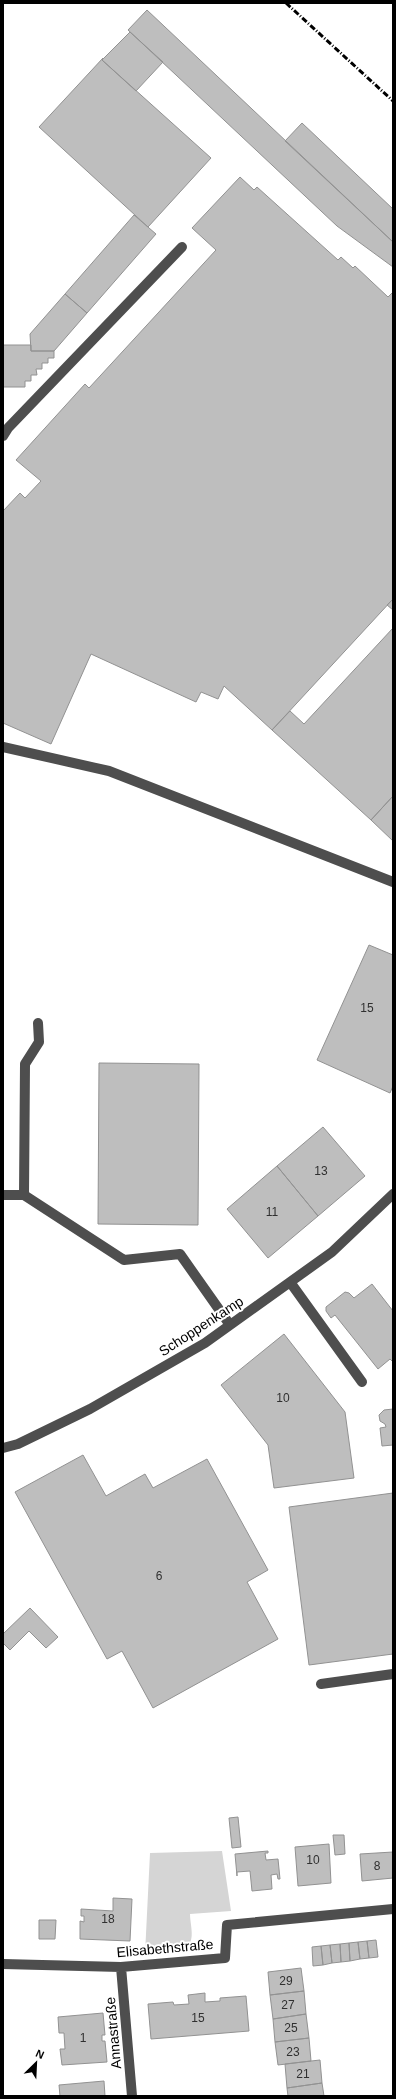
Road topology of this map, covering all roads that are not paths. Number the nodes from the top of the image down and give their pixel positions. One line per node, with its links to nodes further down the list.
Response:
1 (182, 247): 2 (street)
2 (4, 432)
3 (3, 748): 4 (street)
4 (393, 882)
5 (38, 1023): 8 (street)
6 (393, 1194): 9 (street, Schoppenkamp)
7 (3, 1195): 8 (street)
8 (24, 1195): 10 (street)
9 (290, 1282): 10 (street, Schoppenkamp); 11 (street)
10 (230, 1325): 12 (street, Schoppenkamp)
11 (362, 1382)
12 (3, 1448)
13 (393, 1674): 14 (street)
14 (321, 1684)
15 (393, 1909): 17 (street, Elisabethstraße)
16 (3, 1964): 17 (street, Elisabethstraße)
17 (121, 1967): 18 (street, Annastraße)
18 (132, 2096)

